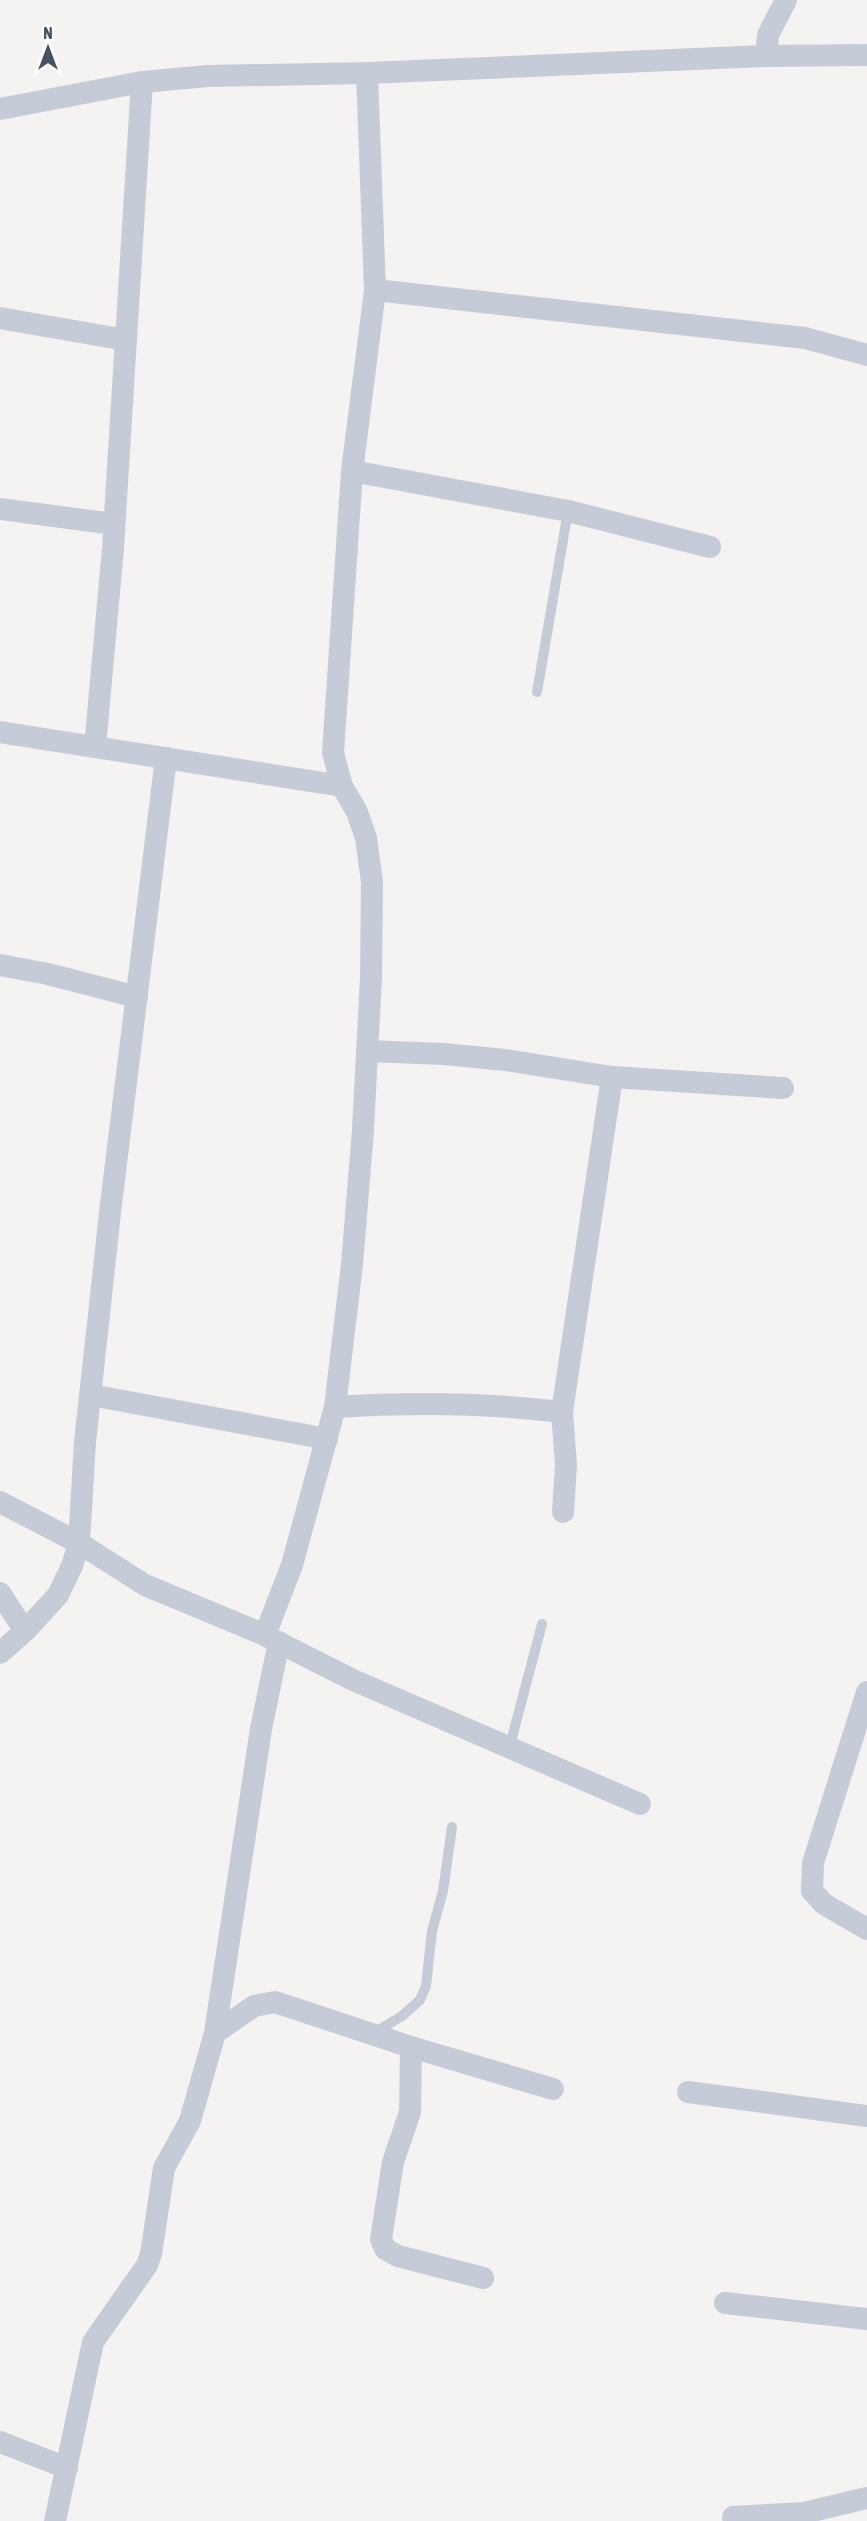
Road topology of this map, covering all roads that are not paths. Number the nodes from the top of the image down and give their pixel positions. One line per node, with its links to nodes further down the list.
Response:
1 (786, 0): 3 (street)
2 (867, 55): 3 (street)
3 (766, 56): 4 (street)
4 (367, 74): 5 (street); 7 (street)
5 (142, 82): 6 (street); 9 (street)
6 (0, 109)
7 (375, 290): 10 (street); 11 (street)
8 (0, 318): 9 (street)
9 (126, 340): 14 (street)
10 (867, 355)
11 (352, 471): 13 (street); 20 (street)
12 (0, 509): 14 (street)
13 (568, 512): 15 (street); 16 (lane)
14 (114, 524): 18 (street)
15 (710, 547)
16 (537, 692)
17 (0, 732): 18 (street)
18 (94, 747): 19 (street)
19 (166, 758): 20 (street); 22 (street)
20 (342, 786): 23 (street)
21 (0, 965): 22 (street)
22 (137, 997): 26 (street)
23 (367, 1051): 24 (street); 27 (street)
24 (612, 1077): 25 (street); 28 (street)
25 (783, 1088)
26 (91, 1395): 29 (street); 32 (street)
27 (335, 1407): 28 (street); 29 (street)
28 (562, 1412): 31 (street)
29 (327, 1439): 36 (street)
30 (0, 1502): 32 (street)
31 (563, 1512)
32 (79, 1543): 35 (street); 36 (street)
33 (0, 1593): 35 (street)
34 (542, 1624): 39 (lane)
35 (25, 1631): 37 (street)
36 (272, 1638): 39 (street); 43 (street)
37 (0, 1653)
38 (867, 1692): 42 (street)
39 (509, 1749): 40 (street)
40 (640, 1804)
41 (452, 1827): 46 (lane)
42 (867, 1929)
43 (223, 1987): 44 (street); 45 (street)
44 (254, 2006): 45 (street); 46 (street)
45 (215, 2033): 55 (street)
46 (372, 2034): 47 (street)
47 (411, 2047): 48 (street); 51 (street)
48 (552, 2089)
49 (688, 2092): 50 (street)
50 (867, 2116)
51 (483, 2278)
52 (725, 2303): 53 (street)
53 (867, 2319)
54 (0, 2442): 55 (street)
55 (66, 2468): 58 (street)
56 (867, 2498): 57 (street)
57 (733, 2517)
58 (55, 2521)

